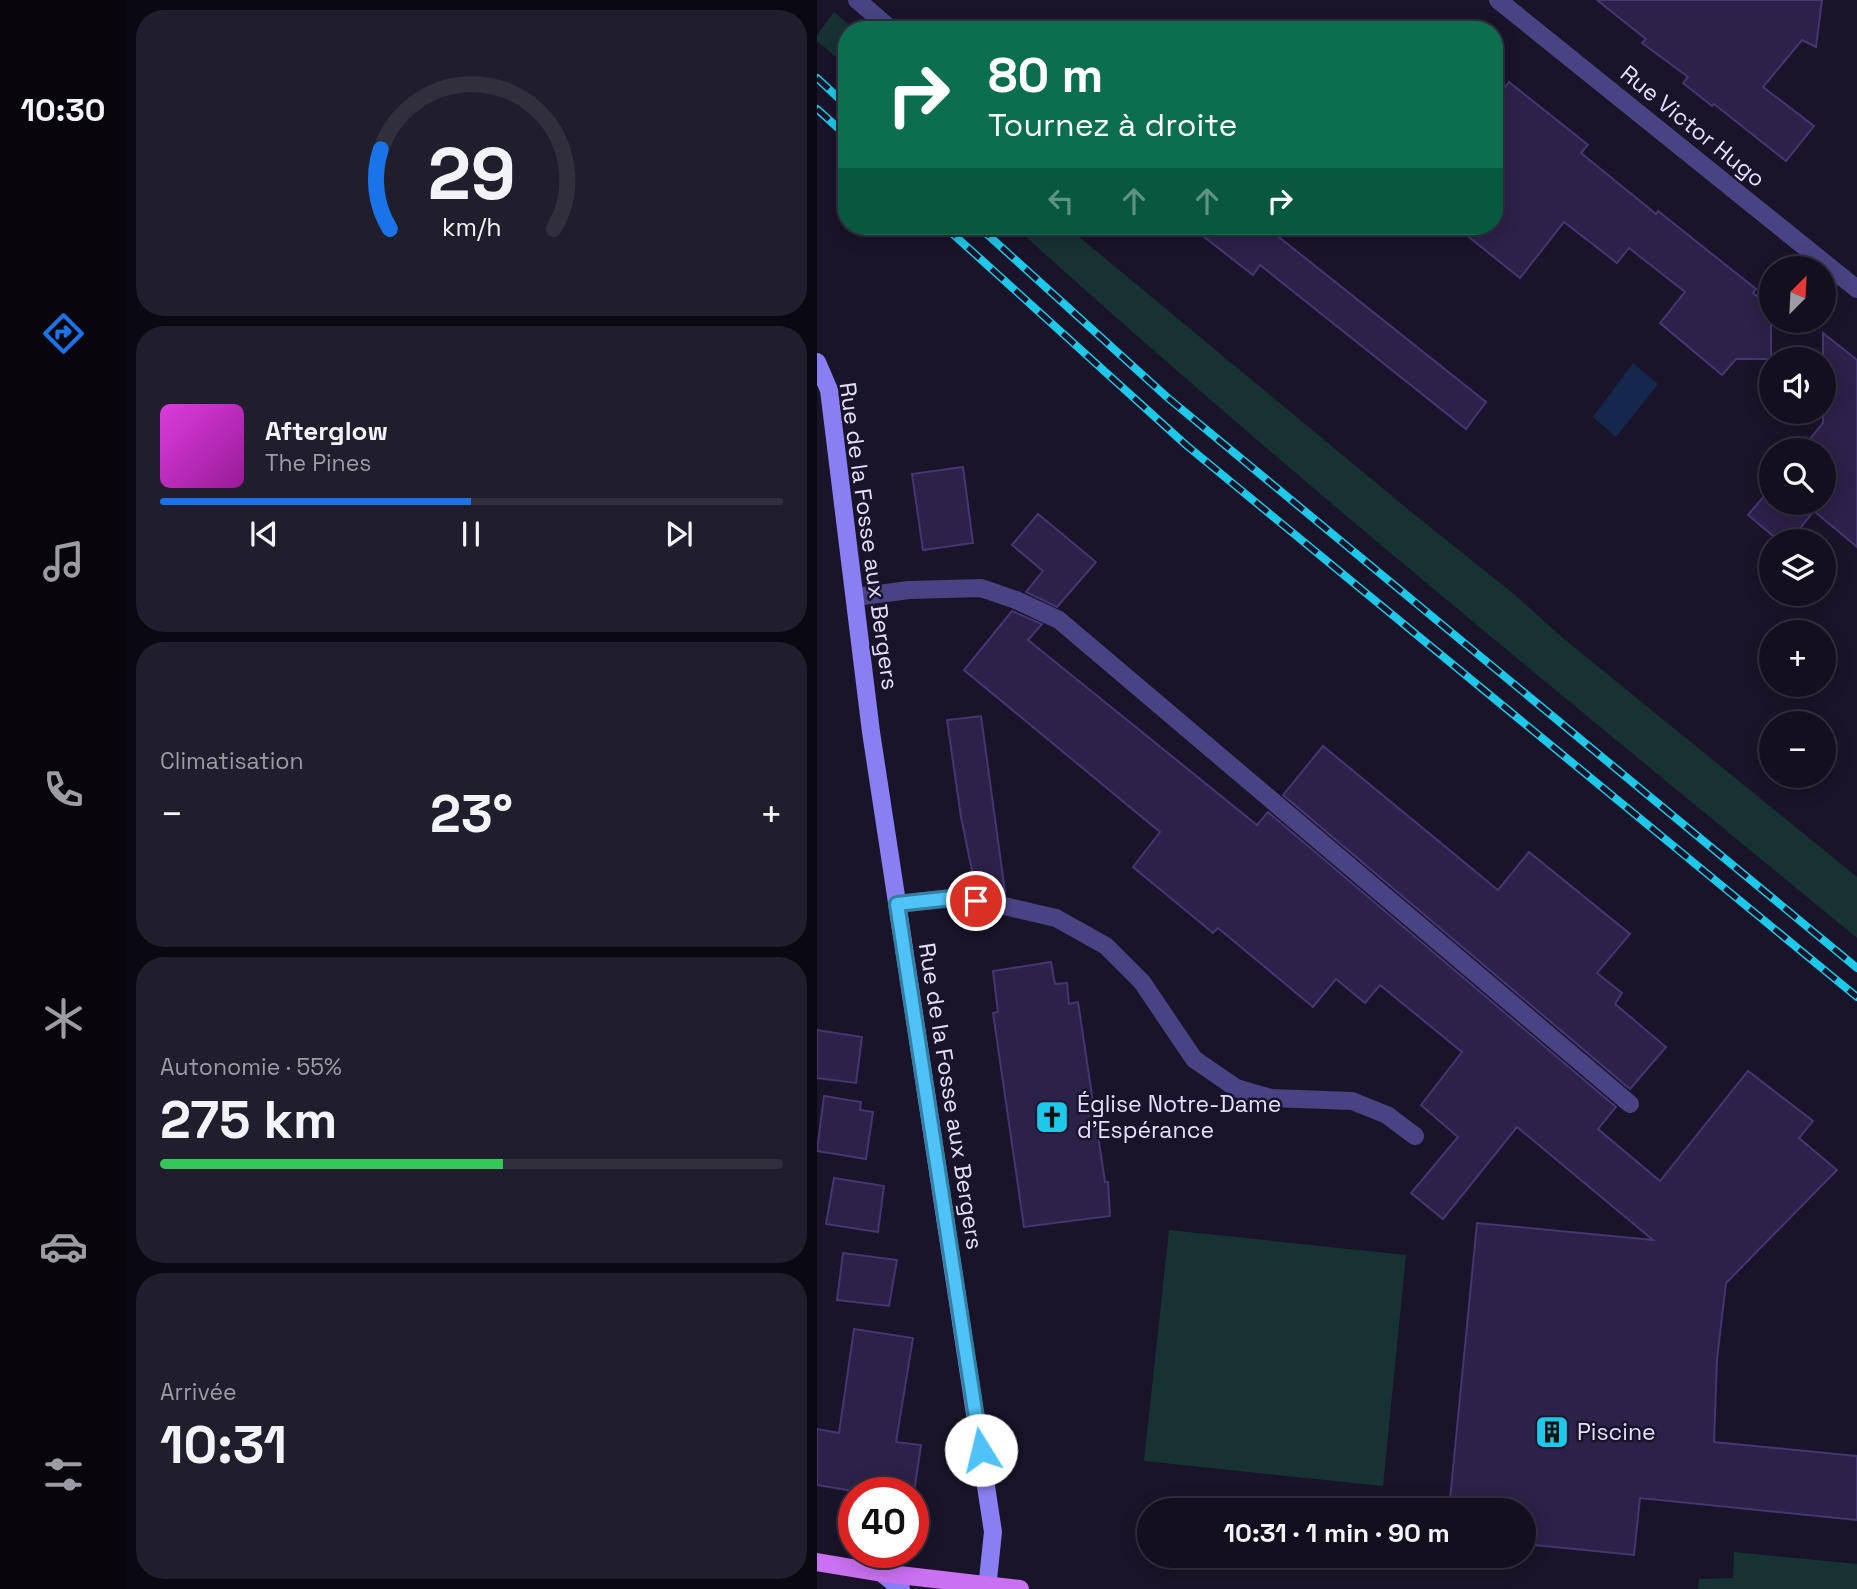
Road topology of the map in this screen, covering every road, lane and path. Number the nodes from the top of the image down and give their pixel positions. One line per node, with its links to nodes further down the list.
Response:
1 (857, 0): 3 (street)
2 (1498, 0): 4 (street, Rue Victor Hugo)
3 (882, 21)
4 (1857, 289)
5 (817, 362): 6 (street, Rue de la Fosse aux Bergers)
6 (855, 597): 7 (street, Rue de la Fosse aux Bergers); 8 (street)
7 (897, 904): 9 (street); 12 (street, Rue de la Fosse aux Bergers)
8 (1630, 1104)
9 (1415, 1136)
10 (817, 1562): 11 (main road)
11 (882, 1573): 12 (main road); 13 (street)
12 (987, 1588): 14 (main road)
13 (901, 1589)
14 (1020, 1589)

